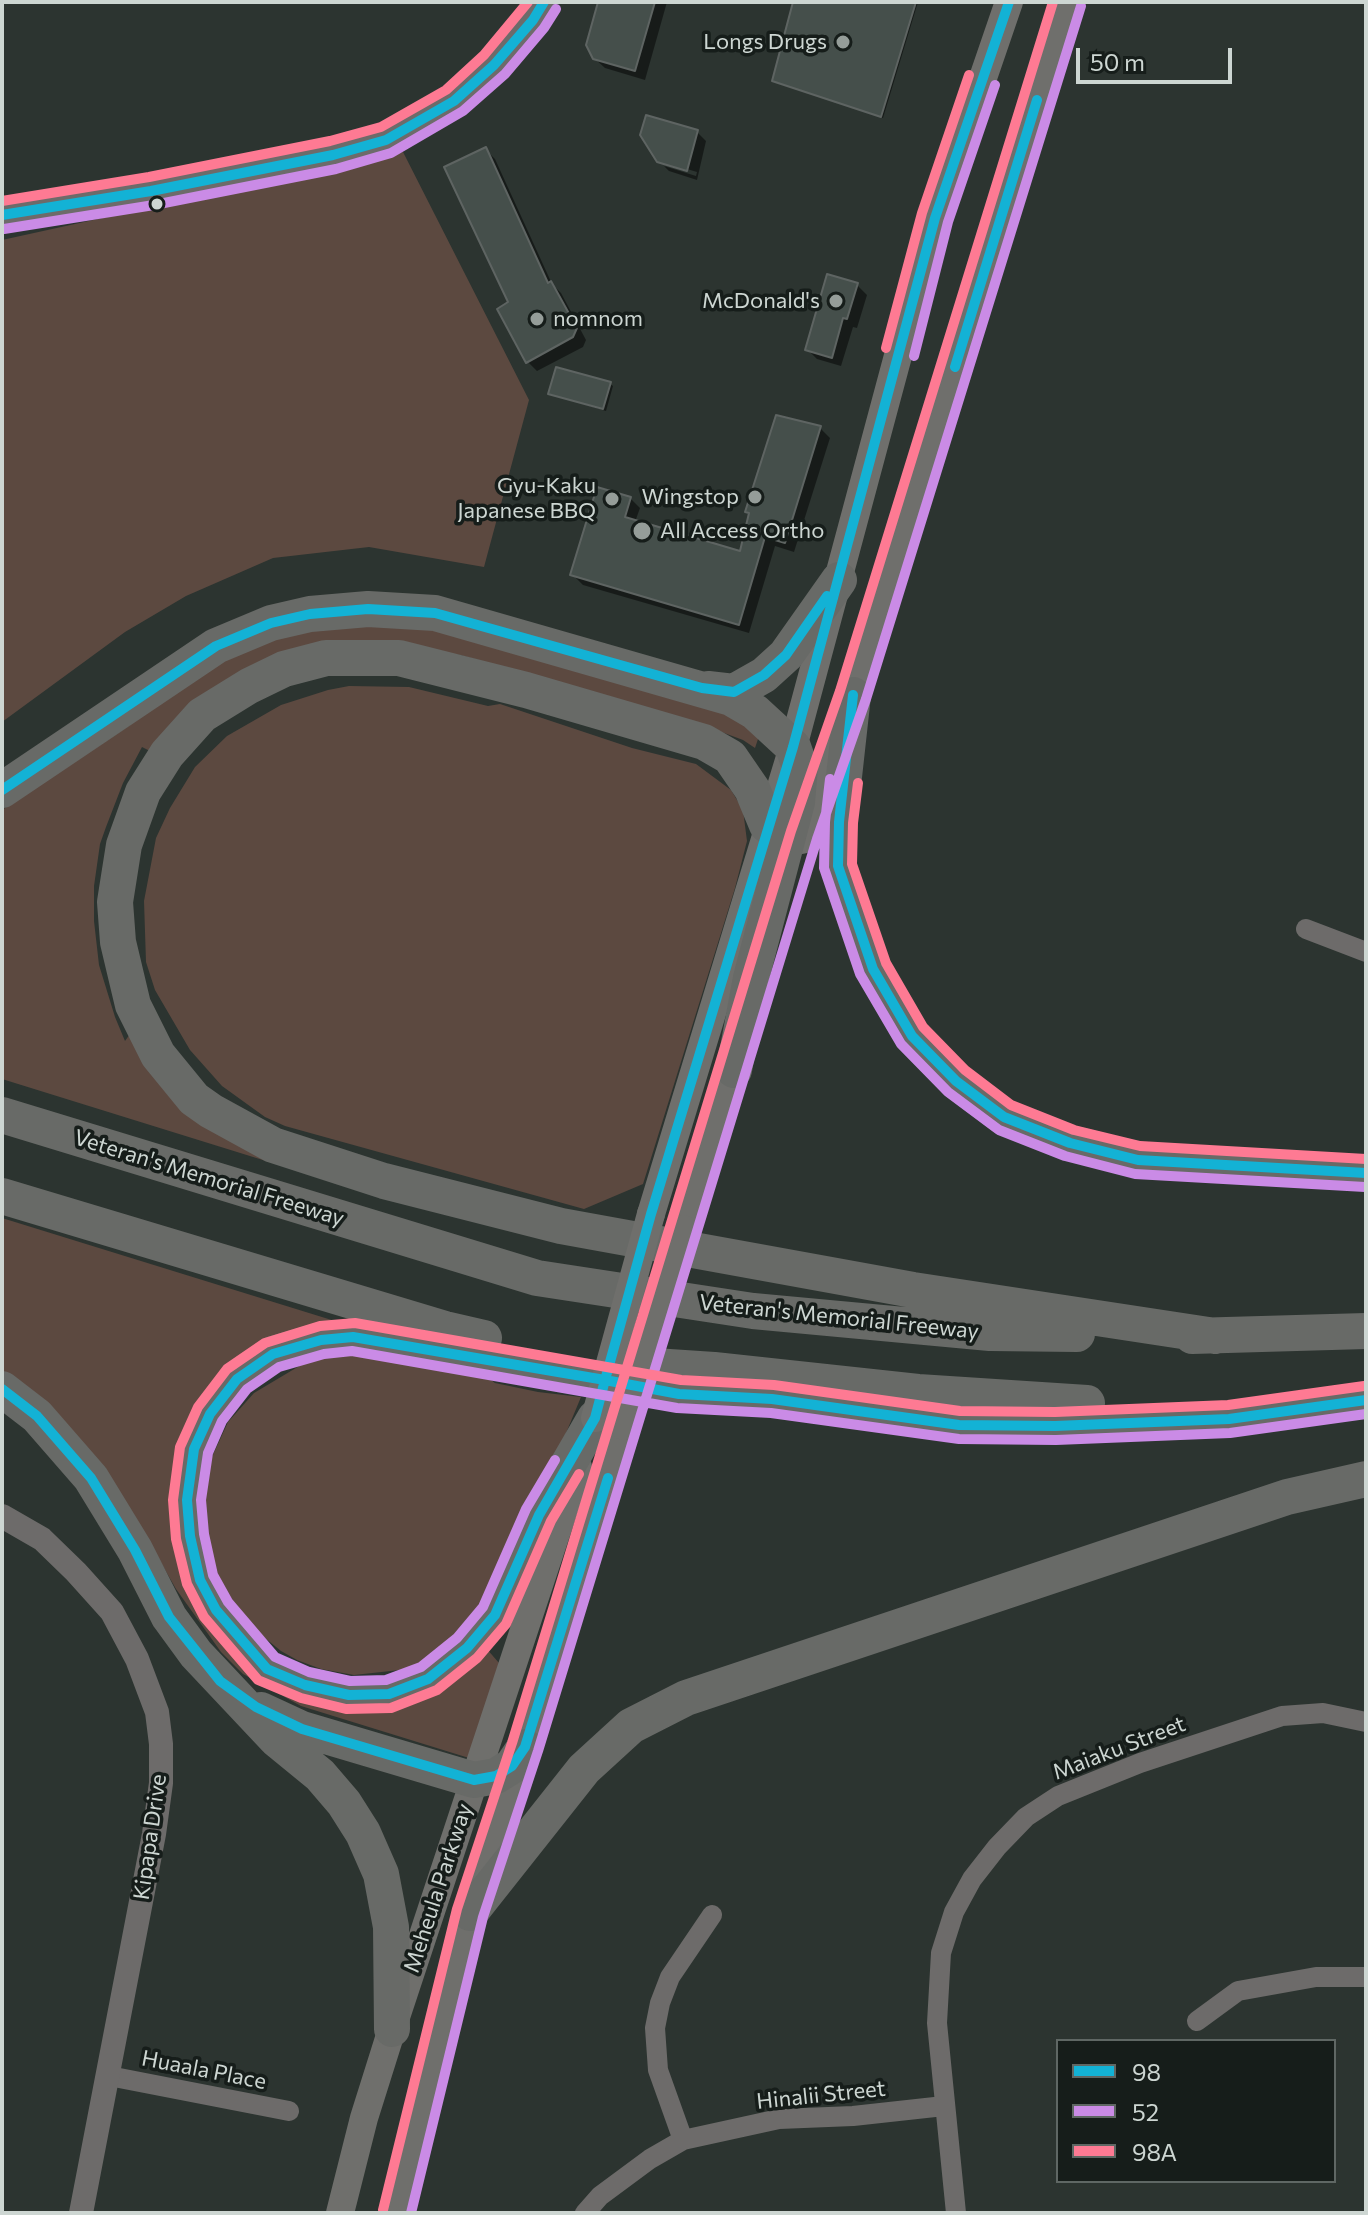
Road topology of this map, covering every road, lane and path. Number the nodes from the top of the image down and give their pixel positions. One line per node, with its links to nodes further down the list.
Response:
1 (544, 2): 4 (street)
2 (1009, 2): 5 (main road, Meheula Parkway)
3 (1068, 2): 7 (main road, Meheula Parkway)
4 (2, 215)
5 (839, 580): 6 (highway); 8 (main road, Meheula Parkway)
6 (702, 688): 8 (highway); 9 (highway)
7 (853, 695): 13 (main road, Meheula Parkway); 15 (highway)
8 (793, 747): 10 (main road, Meheula Parkway); 13 (highway)
9 (2, 790)
10 (767, 825): 18 (highway); 22 (main road, Meheula Parkway, bridge)
11 (1306, 929): 12 (street)
12 (1366, 952)
13 (734, 1070): 22 (main road, Meheula Parkway, bridge)
14 (2, 1115): 18 (highway, Veteran's Memorial Freeway)
15 (1366, 1173)
16 (2, 1196): 20 (highway)
17 (1366, 1331): 18 (highway, Veteran's Memorial Freeway)
18 (1215, 1336)
19 (2, 1389): 25 (highway)
20 (1366, 1391)
21 (1366, 1400): 22 (highway)
22 (609, 1422): 27 (main road, Meheula Parkway); 28 (main road, Meheula Parkway)
23 (1366, 1479): 29 (highway)
24 (2, 1516): 34 (street, Kipapa Drive)
25 (220, 1681): 28 (highway); 33 (highway)
26 (1366, 1722): 35 (street, Maiaku Street)
27 (525, 1747): 28 (highway); 29 (main road, Meheula Parkway)
28 (474, 1780): 33 (main road, Meheula Parkway)
29 (470, 1913): 40 (main road, Meheula Parkway)
30 (712, 1915): 37 (street)
31 (1366, 1977): 32 (street)
32 (1197, 2021)
33 (392, 2029): 39 (main road, Meheula Parkway)
34 (109, 2076): 36 (street, Huaala Place); 38 (street, Kipapa Drive)
35 (944, 2106): 37 (street, Hinalii Street); 42 (street, Maiaku Street)
36 (289, 2111)
37 (683, 2140): 41 (street, Hinalii Street)
38 (81, 2213)
39 (340, 2213)
40 (397, 2213)
41 (585, 2213)
42 (956, 2213)

